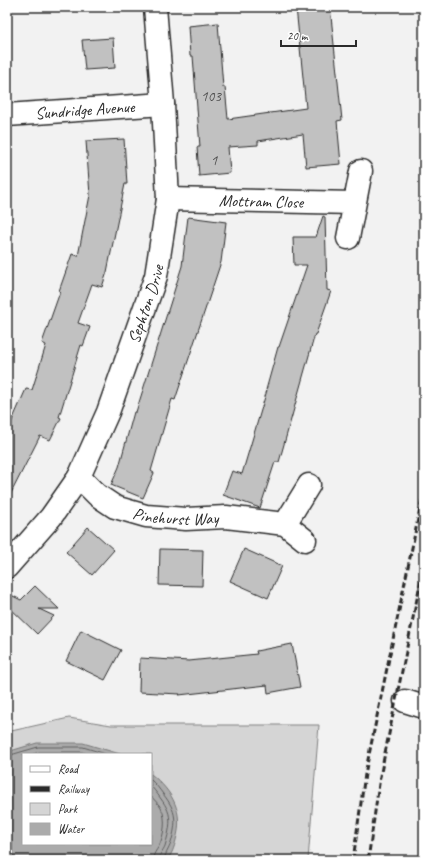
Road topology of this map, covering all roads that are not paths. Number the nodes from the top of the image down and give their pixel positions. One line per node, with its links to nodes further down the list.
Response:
1 (155, 7): 2 (street, Sephton Drive)
2 (163, 104): 3 (street, Sundridge Avenue); 5 (street, Sephton Drive)
3 (7, 115)
4 (361, 172): 6 (street)
5 (168, 199): 6 (street, Mottram Close); 8 (street, Sephton Drive)
6 (354, 203): 7 (street)
7 (348, 238)
8 (79, 477): 10 (street, Pinehurst Way); 12 (street, Sephton Drive)
9 (309, 485): 10 (street)
10 (284, 524): 11 (street)
11 (305, 540)
12 (7, 567)

